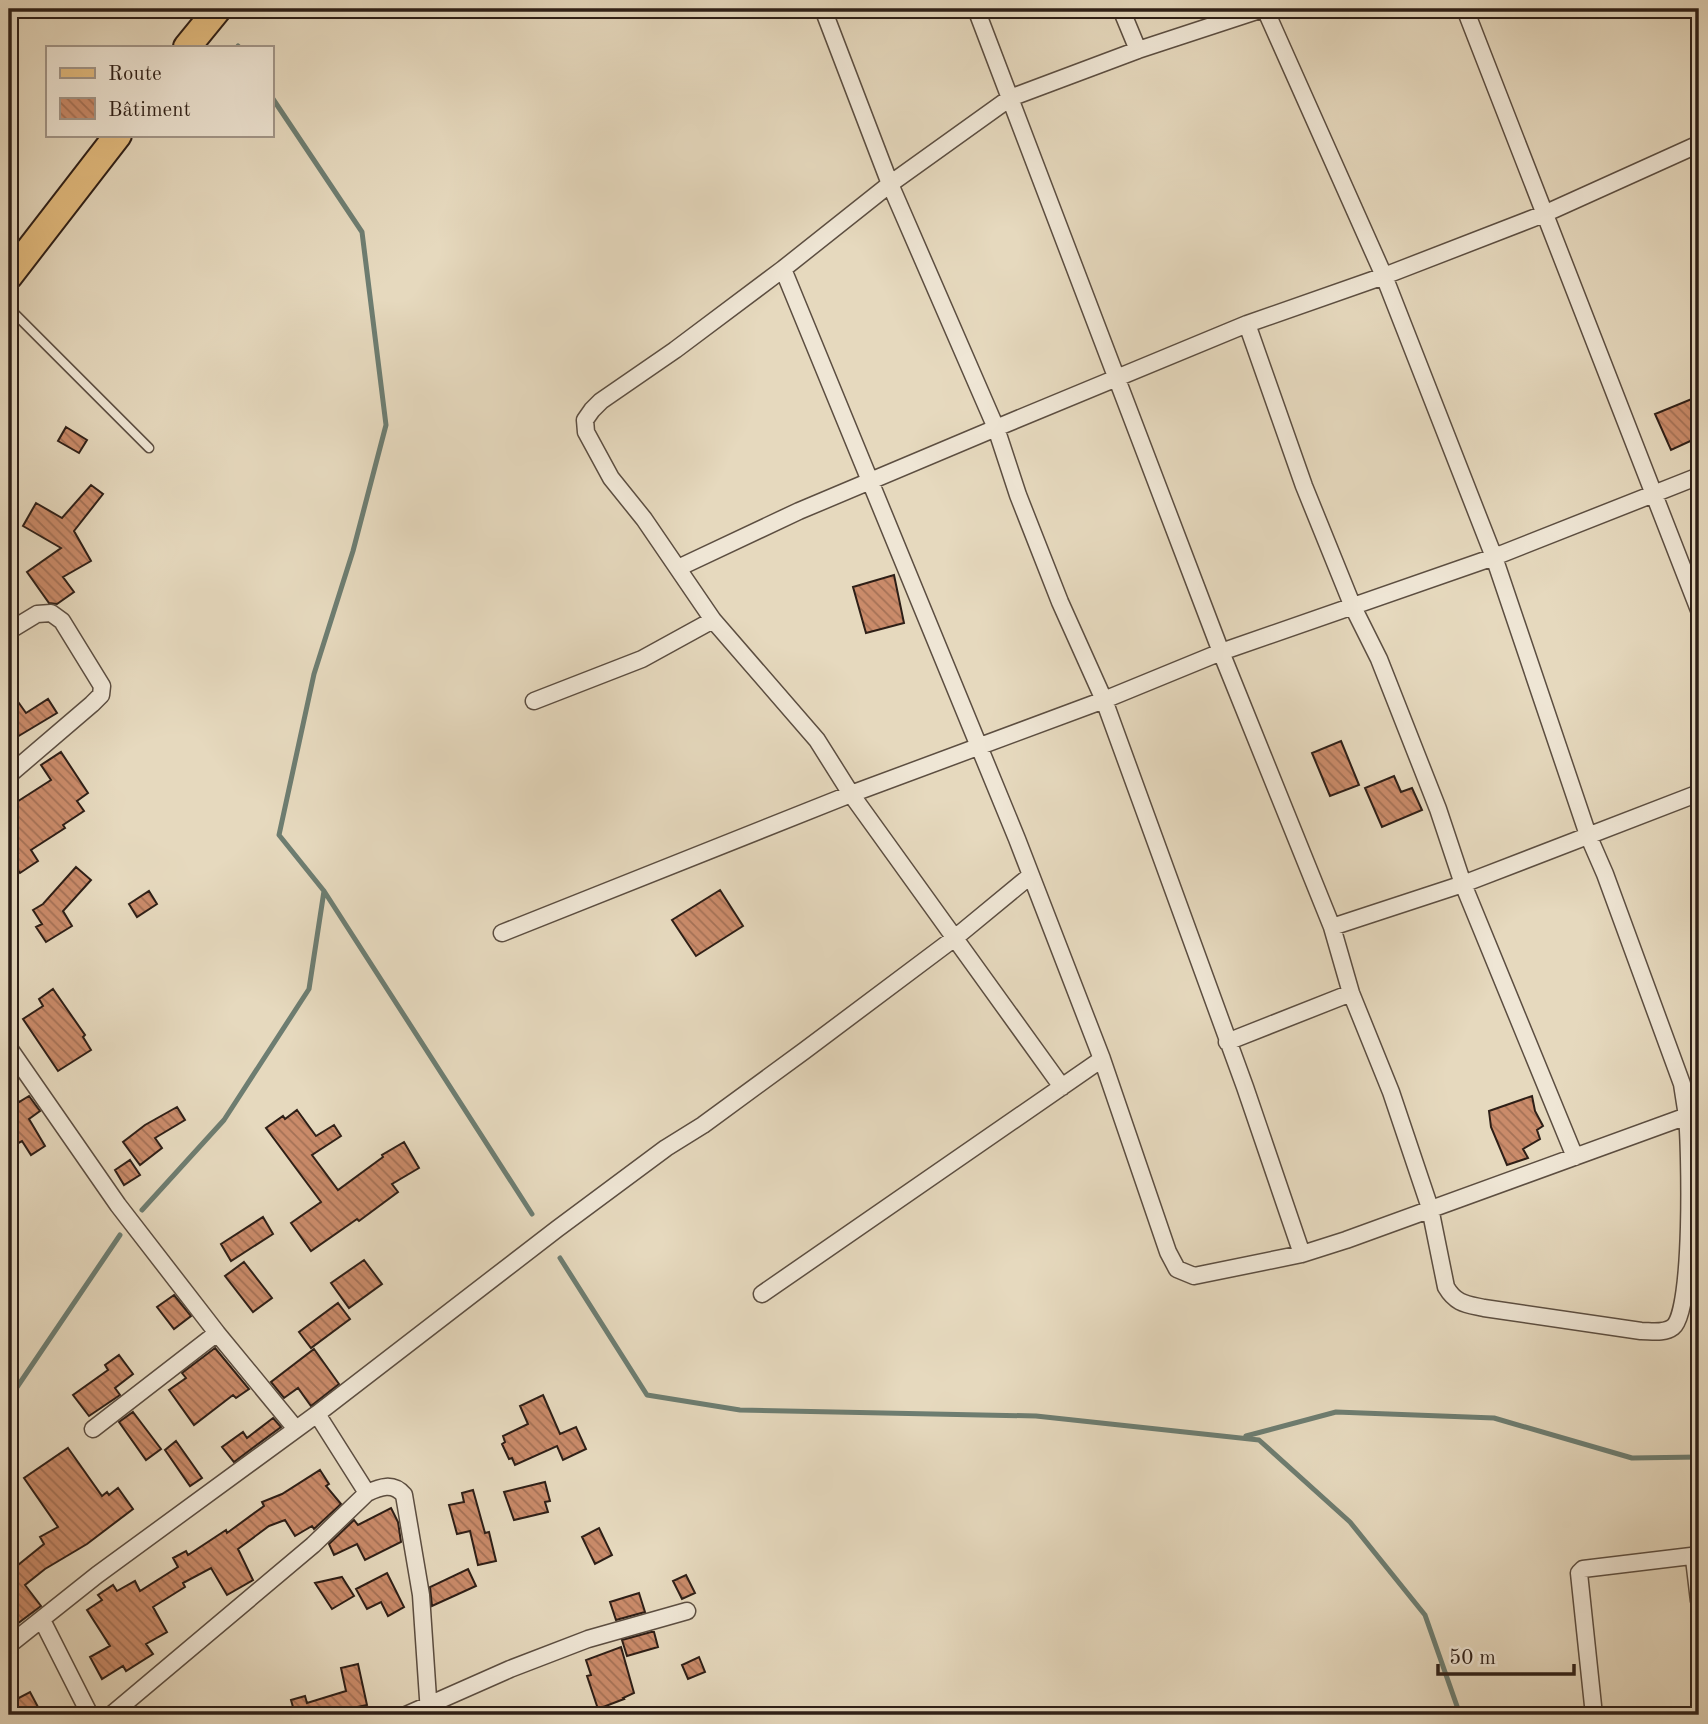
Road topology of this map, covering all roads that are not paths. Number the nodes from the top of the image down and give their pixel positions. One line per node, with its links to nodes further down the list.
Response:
1 (218, 9): 7 (main road)
2 (823, 9): 12 (street)
3 (976, 9): 9 (street)
4 (1121, 9): 8 (street)
5 (1264, 9): 8 (street); 16 (street)
6 (1465, 9): 13 (street)
7 (188, 46)
8 (1138, 50): 9 (street)
9 (1010, 98): 12 (street); 19 (street)
10 (117, 136): 15 (main road)
11 (1699, 144): 13 (street)
12 (890, 184): 14 (street); 20 (street)
13 (1544, 214): 16 (street); 24 (street)
14 (783, 269): 23 (street); 26 (street)
15 (9, 276)
16 (1384, 276): 18 (street); 25 (street)
17 (9, 309): 21 (lane)
18 (1247, 324): 19 (street); 27 (street)
19 (1117, 380): 20 (street); 31 (street)
20 (996, 428): 23 (street); 32 (street)
21 (149, 448)
22 (1699, 476): 24 (street)
23 (870, 483): 26 (street); 34 (street)
24 (1655, 493): 25 (street); 28 (street)
25 (1494, 557): 27 (street); 38 (street)
26 (678, 568): 29 (street)
27 (1353, 607): 31 (street); 40 (street)
28 (1699, 610)
29 (713, 620): 33 (street); 37 (street)
30 (9, 631): 35 (street)
31 (1221, 652): 32 (street); 41 (street)
32 (1104, 700): 34 (street); 45 (street)
33 (534, 701)
34 (978, 747): 37 (street); 39 (street)
35 (9, 775)
36 (1699, 793): 38 (street)
37 (851, 794): 42 (street); 43 (street)
38 (1588, 835): 40 (street); 49 (street)
39 (1030, 876): 43 (street); 47 (street)
40 (1464, 884): 41 (street); 50 (street)
41 (1332, 927): 44 (street)
42 (502, 933)
43 (956, 937): 48 (street); 55 (street)
44 (1351, 993): 45 (street); 51 (street)
45 (1227, 1042): 52 (street)
46 (9, 1048): 54 (street)
47 (1102, 1059): 48 (street); 52 (street)
48 (1062, 1087): 53 (street)
49 (1687, 1115): 50 (street); 51 (street)
50 (1575, 1157): 51 (street)
51 (1430, 1208): 52 (street)
52 (1302, 1254)
53 (762, 1294)
54 (216, 1333): 56 (street); 57 (street)
55 (317, 1414): 57 (street); 58 (street)
56 (93, 1429)
57 (296, 1429): 61 (street)
58 (367, 1493): 63 (street); 65 (street)
59 (1699, 1601): 67 (street)
60 (687, 1611): 63 (street)
61 (42, 1620): 62 (street); 64 (street)
62 (9, 1646)
63 (428, 1711): 66 (street)
64 (90, 1715)
65 (111, 1715)
66 (406, 1715)
67 (1594, 1715)

